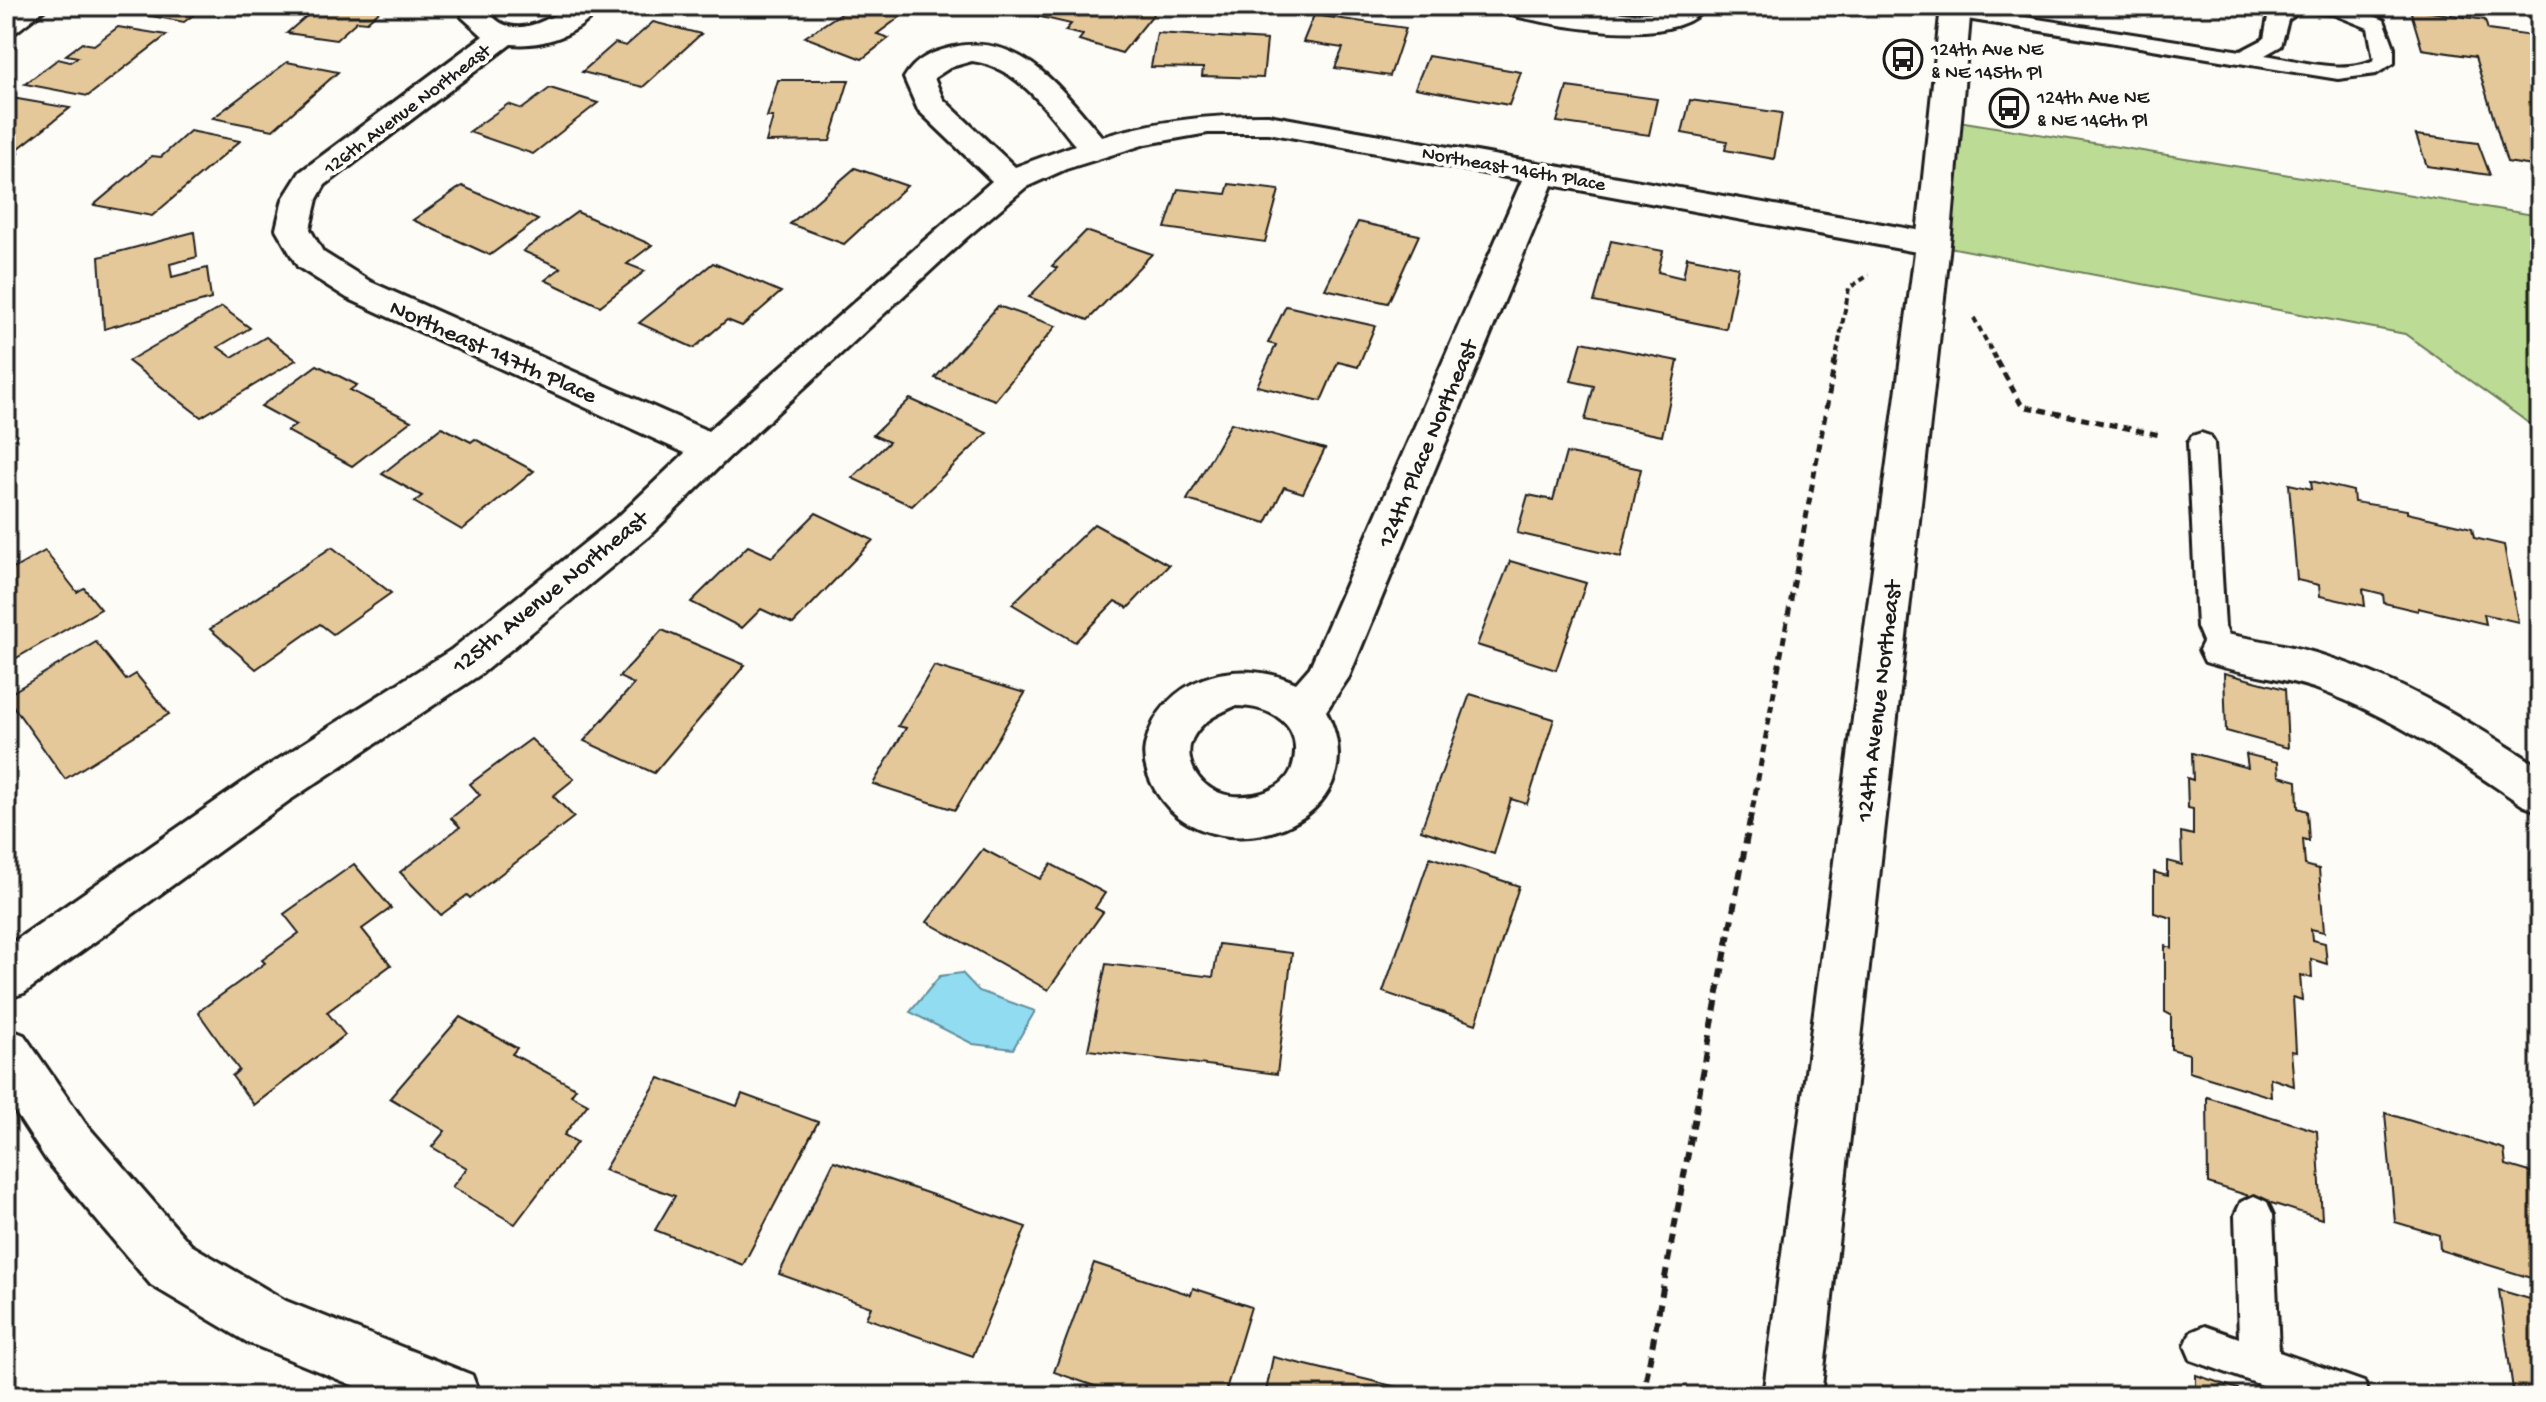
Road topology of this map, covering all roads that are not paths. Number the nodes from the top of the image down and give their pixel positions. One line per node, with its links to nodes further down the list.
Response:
1 (34, 6): 9 (street)
2 (479, 6): 10 (street, 126th Avenue Northeast)
3 (586, 6): 10 (street, 126th Avenue Northeast)
4 (1509, 6): 5 (street)
5 (1692, 6)
6 (2295, 6): 11 (lane)
7 (2307, 6): 11 (lane)
8 (1956, 9): 11 (lane); 17 (street, 124th Avenue Northeast)
9 (6, 26)
10 (505, 34): 16 (street, 126th Avenue Northeast)
11 (2244, 58)
12 (1095, 149): 13 (street, Northeast 146th Place); 14 (street, Northeast 146th Place); 15 (street)
13 (1055, 162): 15 (street, 125th Avenue Northeast)
14 (1542, 171): 17 (street, Northeast 146th Place); 21 (street, 124th Place Northeast)
15 (1012, 182): 19 (street, 125th Avenue Northeast)
16 (293, 229): 19 (street, Northeast 147th Place)
17 (1933, 244): 29 (street, 124th Avenue Northeast)
18 (2201, 443): 20 (lane)
19 (713, 449): 23 (street, 125th Avenue Northeast)
20 (2220, 650): 22 (street)
21 (1301, 710)
22 (2540, 792)
23 (6, 976)
24 (6, 1053): 28 (street)
25 (2254, 1215): 27 (lane)
26 (2205, 1346): 27 (lane)
27 (2260, 1365): 30 (lane)
28 (451, 1396)
29 (1792, 1396)
30 (2350, 1396)

